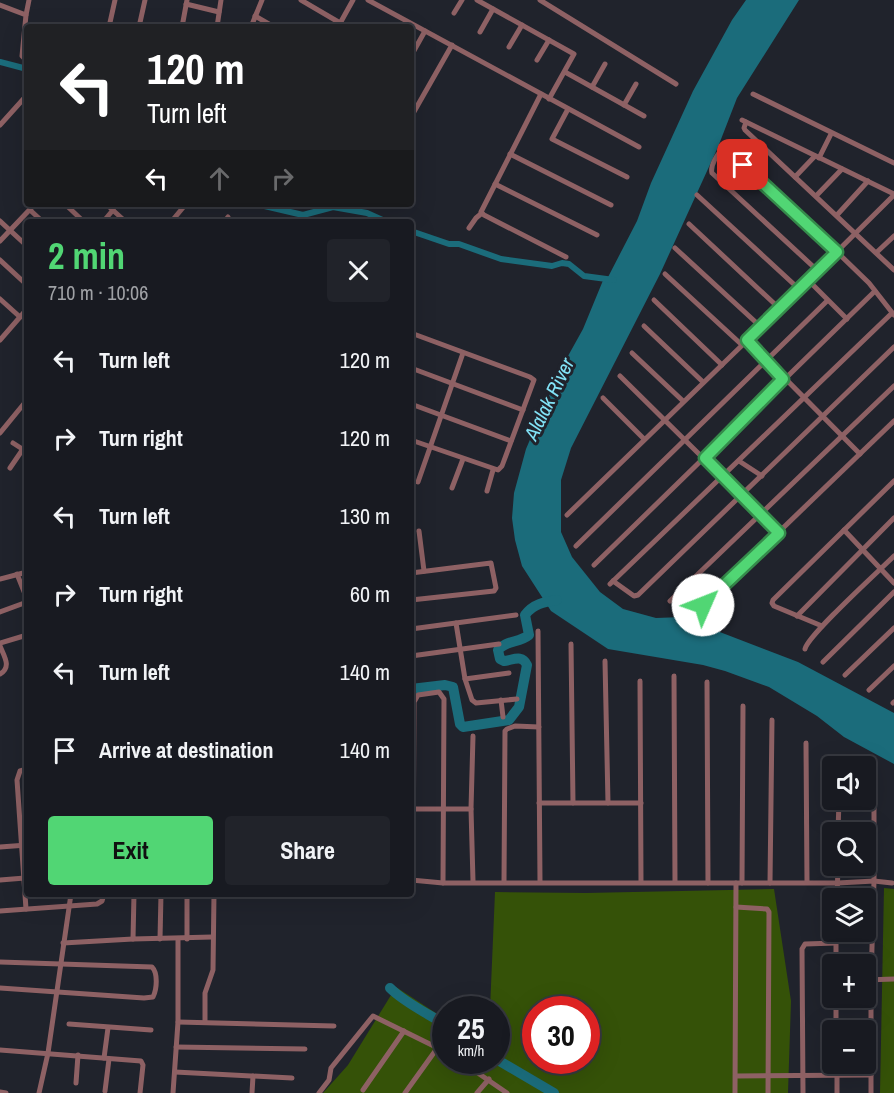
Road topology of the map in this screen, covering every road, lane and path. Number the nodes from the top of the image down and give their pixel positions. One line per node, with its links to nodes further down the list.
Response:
1 (29, 0): 17 (street)
2 (115, 0): 20 (street)
3 (145, 0): 21 (street)
4 (221, 0): 15 (street)
5 (262, 0): 18 (street)
6 (301, 0): 26 (street)
7 (353, 0): 27 (street)
8 (368, 0): 28 (street)
9 (462, 0): 16 (street)
10 (477, 0): 14 (street)
11 (540, 0): 43 (street)
12 (187, 2): 15 (street); 22 (street)
13 (0, 5): 17 (street)
14 (493, 9): 30 (street); 33 (street)
15 (219, 12): 23 (street)
16 (454, 13)
17 (26, 15): 19 (street)
18 (255, 16): 24 (street); 25 (street)
19 (25, 24)
20 (110, 24)
21 (140, 24)
22 (183, 24)
23 (217, 24)
24 (252, 24)
25 (269, 24)
26 (337, 24)
27 (340, 24)
28 (412, 24)
29 (414, 25): 32 (street)
30 (522, 25): 34 (street); 36 (street)
31 (24, 31): 38 (street)
32 (425, 31): 35 (street); 37 (street)
33 (480, 32)
34 (549, 40): 39 (street); 41 (street)
35 (452, 45): 45 (street); 51 (street)
36 (509, 47)
37 (414, 51)
38 (24, 58)
39 (537, 60)
40 (605, 64): 44 (street)
41 (565, 72): 44 (street); 48 (street)
42 (636, 84): 49 (street)
43 (675, 84)
44 (592, 87): 49 (street)
45 (541, 94): 48 (street); 56 (street)
46 (753, 94): 54 (street)
47 (24, 98): 53 (street)
48 (549, 99): 50 (street)
49 (624, 105): 52 (street)
50 (567, 109): 55 (street); 60 (street)
51 (414, 112)
52 (644, 116)
53 (0, 125)
54 (831, 134): 57 (street); 58 (street)
55 (639, 147)
56 (510, 154): 63 (street); 67 (street)
57 (817, 157): 59 (street); 61 (street); 61 (street)
58 (894, 163)
59 (842, 169): 62 (street); 66 (street)
60 (627, 177)
61 (795, 177): 66 (street)
62 (868, 182): 64 (street); 75 (street)
63 (495, 184): 74 (street); 86 (street)
64 (894, 194): 85 (street)
65 (698, 195): 100 (street)
66 (816, 196): 75 (street)
67 (611, 205)
68 (32, 207): 72 (street)
69 (68, 207): 77 (street)
70 (110, 207): 73 (street)
71 (184, 207): 80 (street)
72 (30, 210): 76 (street); 84 (street)
73 (113, 210): 78 (street); 79 (street)
74 (482, 213): 83 (street); 93 (street)
75 (837, 215): 85 (street)
76 (40, 219)
77 (81, 219)
78 (106, 219)
79 (123, 219)
80 (174, 219)
81 (0, 221): 84 (street)
82 (689, 224): 105 (street)
83 (469, 228)
84 (10, 230): 88 (street); 89 (street)
85 (857, 233): 91 (street); 92 (street)
86 (597, 235)
87 (894, 236): 92 (street)
88 (0, 241)
89 (24, 243)
90 (675, 248): 111 (street)
91 (837, 252): 96 (street); 96 (street); 101 (street)
92 (876, 252): 95 (street)
93 (566, 256)
94 (0, 260): 99 (street)
95 (894, 270)
96 (818, 271): 98 (street)
97 (665, 274): 114 (street)
98 (808, 280): 100 (street); 104 (street)
99 (24, 282)
100 (799, 289): 105 (street)
101 (875, 291): 107 (street); 109 (street)
102 (0, 299): 108 (street)
103 (654, 300): 119 (street)
104 (827, 301): 109 (street); 118 (street)
105 (780, 309): 111 (street)
106 (24, 312): 108 (street)
107 (893, 314): 127 (street)
108 (20, 317): 113 (street)
109 (847, 319): 122 (street)
110 (644, 326): 123 (street)
111 (762, 327): 114 (street)
112 (414, 334): 116 (street)
113 (1, 338)
114 (745, 343): 118 (street); 119 (street)
115 (894, 347): 133 (street)
116 (463, 353): 124 (street); 131 (street)
117 (632, 353): 128 (street)
118 (766, 360): 122 (street); 138 (street)
119 (722, 365): 123 (street)
120 (414, 369): 124 (street)
121 (620, 376): 134 (street)
122 (783, 379): 127 (street); 147 (street)
123 (703, 382): 128 (street)
124 (452, 383): 131 (street); 132 (street)
125 (894, 386): 137 (street)
126 (603, 398): 139 (street)
127 (802, 398): 133 (street); 149 (street)
128 (683, 401): 134 (street)
129 (24, 404): 136 (street)
130 (414, 405): 132 (street)
131 (523, 410): 141 (street)
132 (441, 414): 141 (street); 143 (street)
133 (822, 417): 137 (street); 152 (street)
134 (664, 419): 138 (street); 139 (street)
135 (894, 421): 146 (street)
136 (0, 434)
137 (842, 436): 146 (street); 160 (street)
138 (685, 438): 147 (street); 165 (street)
139 (645, 439): 159 (street)
140 (414, 441): 143 (street)
141 (511, 441): 151 (street)
142 (13, 443): 144 (street)
143 (430, 446): 148 (street); 155 (street)
144 (24, 449)
145 (24, 451): 150 (street)
146 (860, 454): 164 (street)
147 (705, 458): 153 (street); 168 (street)
148 (463, 459): 151 (street); 156 (street)
149 (739, 461): 152 (street); 153 (street)
150 (10, 468)
151 (493, 470): 157 (street)
152 (762, 476): 158 (street)
153 (723, 477): 158 (street); 158 (street)
154 (894, 481): 162 (street)
155 (418, 482)
156 (452, 488)
157 (487, 491)
158 (742, 496): 160 (street)
159 (567, 515)
160 (761, 515): 164 (street); 179 (street)
161 (894, 518): 166 (street)
162 (844, 530): 166 (street); 184 (street)
163 (419, 531): 170 (street)
164 (779, 533): 181 (street)
165 (576, 546)
166 (862, 549): 169 (street); 184 (street)
167 (894, 556): 169 (street)
168 (594, 565)
169 (880, 569): 175 (street); 186 (street)
170 (424, 571): 172 (street); 178 (street)
171 (24, 573): 173 (street)
172 (414, 573)
173 (17, 574): 174 (street); 177 (street)
174 (0, 579)
175 (894, 583)
176 (894, 592): 198 (street)
177 (24, 593)
178 (414, 600)
179 (670, 601)
180 (24, 602): 182 (street)
181 (703, 605)
182 (0, 612)
183 (516, 615): 185 (street)
184 (797, 616): 186 (street)
185 (456, 623): 188 (street); 195 (street)
186 (822, 626): 194 (street)
187 (894, 628): 202 (street)
188 (414, 629)
189 (538, 631): 214 (street)
190 (24, 636): 193 (street)
191 (499, 644): 195 (street)
192 (571, 644): 219 (street)
193 (0, 645): 201 (street)
194 (805, 649)
195 (459, 651): 196 (street); 204 (street)
196 (414, 656)
197 (605, 661): 220 (street)
198 (824, 662)
199 (894, 666): 207 (street)
200 (509, 673): 204 (street)
201 (0, 675)
202 (845, 675)
203 (674, 676): 237 (street)
204 (465, 679): 209 (street)
205 (640, 681): 221 (street)
206 (707, 681): 240 (street)
207 (869, 690)
208 (517, 699): 209 (street)
209 (501, 700): 212 (street)
210 (414, 702): 223 (street)
211 (743, 706): 241 (street)
212 (503, 717)
213 (772, 720): 242 (street)
214 (538, 727): 218 (street); 234 (street)
215 (473, 736): 224 (street)
216 (806, 743): 238 (street)
217 (24, 769): 226 (street)
218 (539, 803): 219 (street); 235 (street)
219 (573, 803): 220 (street)
220 (608, 803): 221 (street)
221 (641, 803): 236 (street)
222 (414, 809): 223 (street)
223 (443, 809): 224 (street); 239 (street)
224 (471, 810): 232 (street)
225 (874, 810): 233 (street)
226 (24, 845): 227 (street)
227 (0, 847)
228 (838, 876): 243 (street)
229 (24, 878): 230 (street)
230 (0, 880)
231 (414, 880): 239 (street)
232 (473, 881): 234 (street); 239 (street)
233 (874, 881): 243 (street); 244 (street); 265 (street)
234 (504, 882): 235 (street)
235 (540, 882): 236 (street)
236 (641, 882): 237 (street)
237 (675, 882): 240 (street)
238 (807, 882): 242 (street); 243 (street)
239 (443, 883)
240 (708, 883): 241 (street)
241 (739, 883): 242 (street); 254 (street)
242 (770, 883)
243 (838, 883): 245 (street)
244 (892, 884)
245 (838, 888)
246 (26, 897): 255 (street)
247 (70, 897): 253 (street)
248 (103, 897): 253 (street)
249 (134, 897): 258 (street)
250 (161, 897): 259 (street)
251 (187, 897): 261 (street)
252 (214, 897): 257 (street)
253 (69, 905): 255 (street); 262 (street)
254 (736, 907): 290 (street); 295 (street)
255 (26, 909): 256 (street)
256 (0, 911)
257 (212, 937): 261 (street); 273 (street)
258 (133, 939): 259 (street); 262 (street)
259 (160, 939): 260 (street)
260 (178, 939): 261 (street); 274 (street)
261 (187, 939)
262 (63, 943): 267 (street)
263 (836, 943): 264 (street); 291 (street)
264 (836, 954)
265 (870, 954)
266 (0, 962): 267 (street)
267 (60, 965): 271 (street); 271 (street)
268 (894, 979): 269 (street)
269 (876, 980)
270 (0, 988): 271 (street)
271 (56, 993): 284 (street)
272 (869, 1008): 293 (street)
273 (205, 1021): 274 (street); 276 (street)
274 (178, 1022): 281 (street)
275 (69, 1024): 277 (street)
276 (334, 1026)
277 (108, 1028): 278 (street); 287 (street)
278 (151, 1030)
279 (404, 1031): 280 (street); 299 (street); 307 (street)
280 (432, 1044)
281 (176, 1047): 283 (street); 288 (street)
282 (0, 1050): 284 (street)
283 (305, 1050)
284 (48, 1053): 286 (street); 303 (street)
285 (432, 1055): 308 (street)
286 (78, 1056): 287 (street); 298 (street)
287 (107, 1058): 300 (street); 304 (street)
288 (175, 1072): 294 (street); 305 (street)
289 (480, 1074): 297 (street)
290 (768, 1075): 291 (street); 295 (street); 312 (street)
291 (803, 1075): 292 (street); 313 (street)
292 (837, 1075): 293 (street); 314 (street)
293 (871, 1075): 315 (street)
294 (253, 1076): 296 (street); 306 (street)
295 (736, 1076): 311 (street)
296 (292, 1078)
297 (489, 1080): 309 (street); 310 (street)
298 (76, 1083)
299 (363, 1090)
300 (105, 1091)
301 (0, 1092): 302 (street)
302 (6, 1093)
303 (39, 1093)
304 (140, 1093)
305 (173, 1093)
306 (252, 1093)
307 (319, 1093)
308 (405, 1093)
309 (477, 1093)
310 (507, 1093)
311 (735, 1093)
312 (768, 1093)
313 (803, 1093)
314 (837, 1093)
315 (871, 1093)

